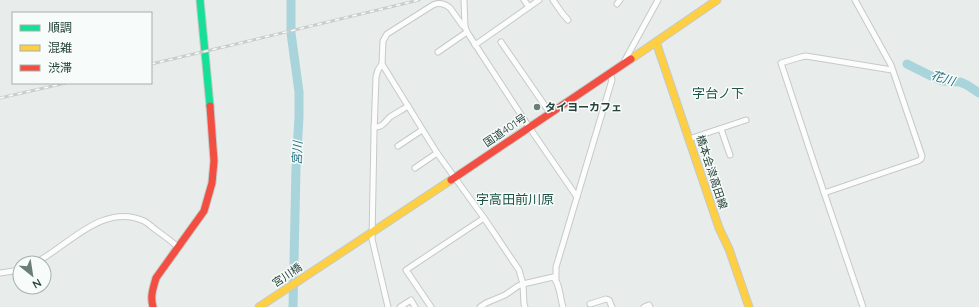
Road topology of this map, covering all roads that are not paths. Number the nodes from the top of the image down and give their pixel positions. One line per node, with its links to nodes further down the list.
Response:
1 (200, 0): 37 (main road)
2 (464, 0): 11 (street)
3 (524, 0): 9 (street)
4 (539, 0): 9 (street)
5 (553, 0): 10 (street)
6 (658, 0): 16 (street)
7 (717, 0): 13 (main road, 国道401号)
8 (855, 0): 18 (street)
9 (529, 7): 14 (street)
10 (568, 20)
11 (466, 29): 14 (street); 15 (street); 17 (street)
12 (501, 42): 21 (street)
13 (656, 42): 16 (main road, 国道401号); 27 (main road, 橋本会津高田線)
14 (475, 45): 24 (street)
15 (438, 52)
16 (625, 63): 19 (main road, 国道401号)
17 (382, 64): 20 (street); 23 (street)
18 (892, 70): 33 (street); 33 (street)
19 (610, 73): 21 (main road, 国道401号); 34 (street)
20 (408, 106): 23 (street); 26 (street)
21 (550, 113): 24 (main road, 国道401号)
22 (746, 120): 25 (street)
23 (374, 127): 36 (street)
24 (529, 127): 32 (main road, 国道401号); 34 (street)
25 (721, 129): 27 (street); 30 (street)
26 (422, 130): 28 (street); 29 (street)
27 (689, 139): 57 (main road, 橋本会津高田線)
28 (398, 146)
29 (437, 153): 31 (street); 32 (street)
30 (730, 155)
31 (416, 168)
32 (455, 178): 35 (street); 36 (main road, 国道401号)
33 (824, 193): 58 (street)
34 (577, 197): 42 (street)
35 (484, 218): 43 (street); 50 (street)
36 (372, 232): 39 (main road, 国道401号); 47 (street)
37 (178, 247): 38 (street); 46 (main road)
38 (47, 255)
39 (324, 263): 45 (main road, 宮川橋)
40 (12, 271): 41 (street)
41 (0, 273)
42 (556, 279): 43 (street); 53 (street)
43 (523, 284): 51 (street); 52 (street)
44 (590, 304): 54 (street)
45 (261, 306)
46 (153, 307)
47 (388, 307)
48 (400, 307): 49 (street)
49 (415, 307)
50 (431, 307)
51 (480, 307)
52 (525, 307)
53 (563, 307)
54 (612, 307)
55 (644, 307): 56 (street)
56 (650, 307)
57 (749, 307)
58 (863, 307)

